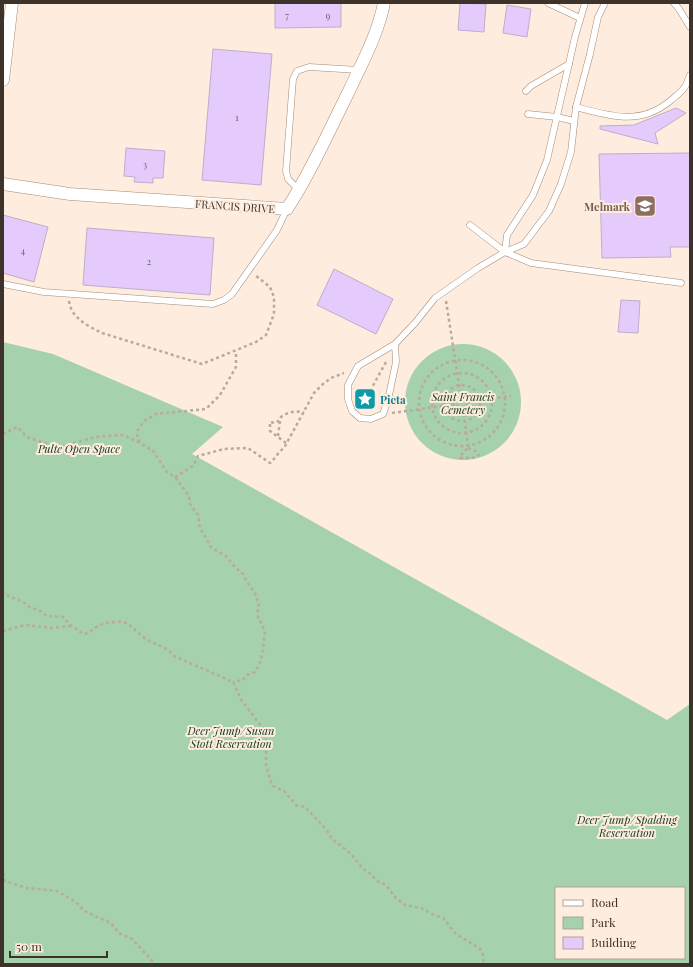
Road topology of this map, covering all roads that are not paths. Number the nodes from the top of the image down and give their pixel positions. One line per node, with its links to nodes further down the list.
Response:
1 (12, 3): 12 (street)
2 (384, 3): 10 (street, FRANCIS DRIVE)
3 (548, 3): 7 (lane)
4 (585, 3): 7 (lane)
5 (605, 3): 14 (lane)
6 (674, 3): 8 (lane)
7 (580, 18): 9 (lane)
8 (690, 27)
9 (569, 64): 13 (lane); 16 (lane)
10 (359, 70): 19 (street, FRANCIS DRIVE); 19 (lane)
11 (690, 75): 14 (lane)
12 (3, 80)
13 (526, 91)
14 (576, 107): 17 (lane)
15 (528, 114): 16 (lane)
16 (557, 116): 17 (lane); 22 (lane)
17 (574, 121): 22 (lane)
18 (3, 184): 20 (street, FRANCIS DRIVE)
19 (299, 190): 20 (street, FRANCIS DRIVE)
20 (286, 209): 24 (lane)
21 (470, 225): 22 (lane)
22 (505, 252): 23 (lane); 25 (lane)
23 (681, 283)
24 (3, 284)
25 (395, 344): 25 (lane)

